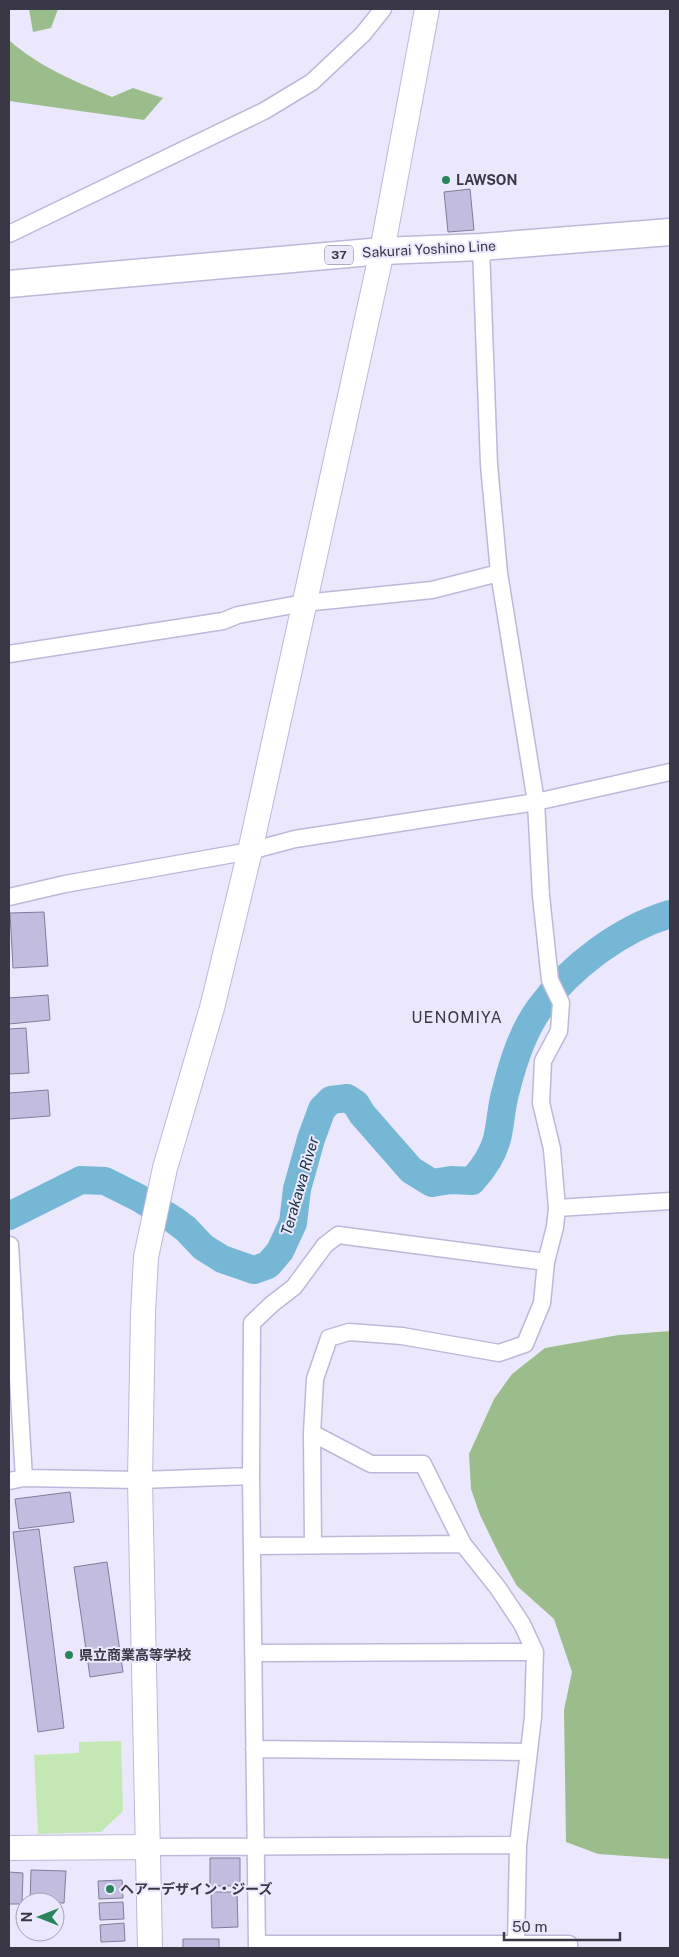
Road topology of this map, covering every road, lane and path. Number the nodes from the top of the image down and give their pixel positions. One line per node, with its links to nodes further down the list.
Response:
1 (383, 9): 4 (street)
2 (428, 9): 6 (street)
3 (670, 232): 5 (main road, Sakurai Yoshino Line / 37)
4 (9, 234)
5 (481, 247): 6 (main road, Sakurai Yoshino Line / 37); 8 (street)
6 (382, 251): 7 (main road, Sakurai Yoshino Line / 37); 9 (street)
7 (9, 284)
8 (499, 573): 9 (street); 12 (street)
9 (304, 603): 10 (street); 13 (street)
10 (9, 654)
11 (670, 772): 12 (street)
12 (536, 802): 13 (street); 16 (street)
13 (250, 851): 14 (street); 23 (street)
14 (9, 897)
15 (670, 1201): 16 (street)
16 (557, 1208): 18 (street)
17 (9, 1245): 19 (street)
18 (546, 1262): 20 (street); 21 (street)
19 (12, 1338): 22 (street)
20 (312, 1433): 24 (street); 25 (street)
21 (251, 1476): 23 (street); 26 (street)
22 (16, 1480): 23 (street)
23 (140, 1480): 33 (street)
24 (463, 1544): 25 (street); 27 (street)
25 (313, 1545): 26 (street)
26 (252, 1546): 28 (street)
27 (535, 1652): 28 (street); 30 (street)
28 (253, 1653): 29 (street)
29 (254, 1749): 30 (street); 32 (street)
30 (530, 1752): 31 (street)
31 (518, 1845): 32 (street); 35 (street)
32 (255, 1846): 33 (street); 36 (street)
33 (148, 1847): 34 (street); 37 (street)
34 (9, 1848)
35 (516, 1944): 36 (street); 38 (street)
36 (257, 1946)
37 (150, 1948)
38 (569, 1948)

